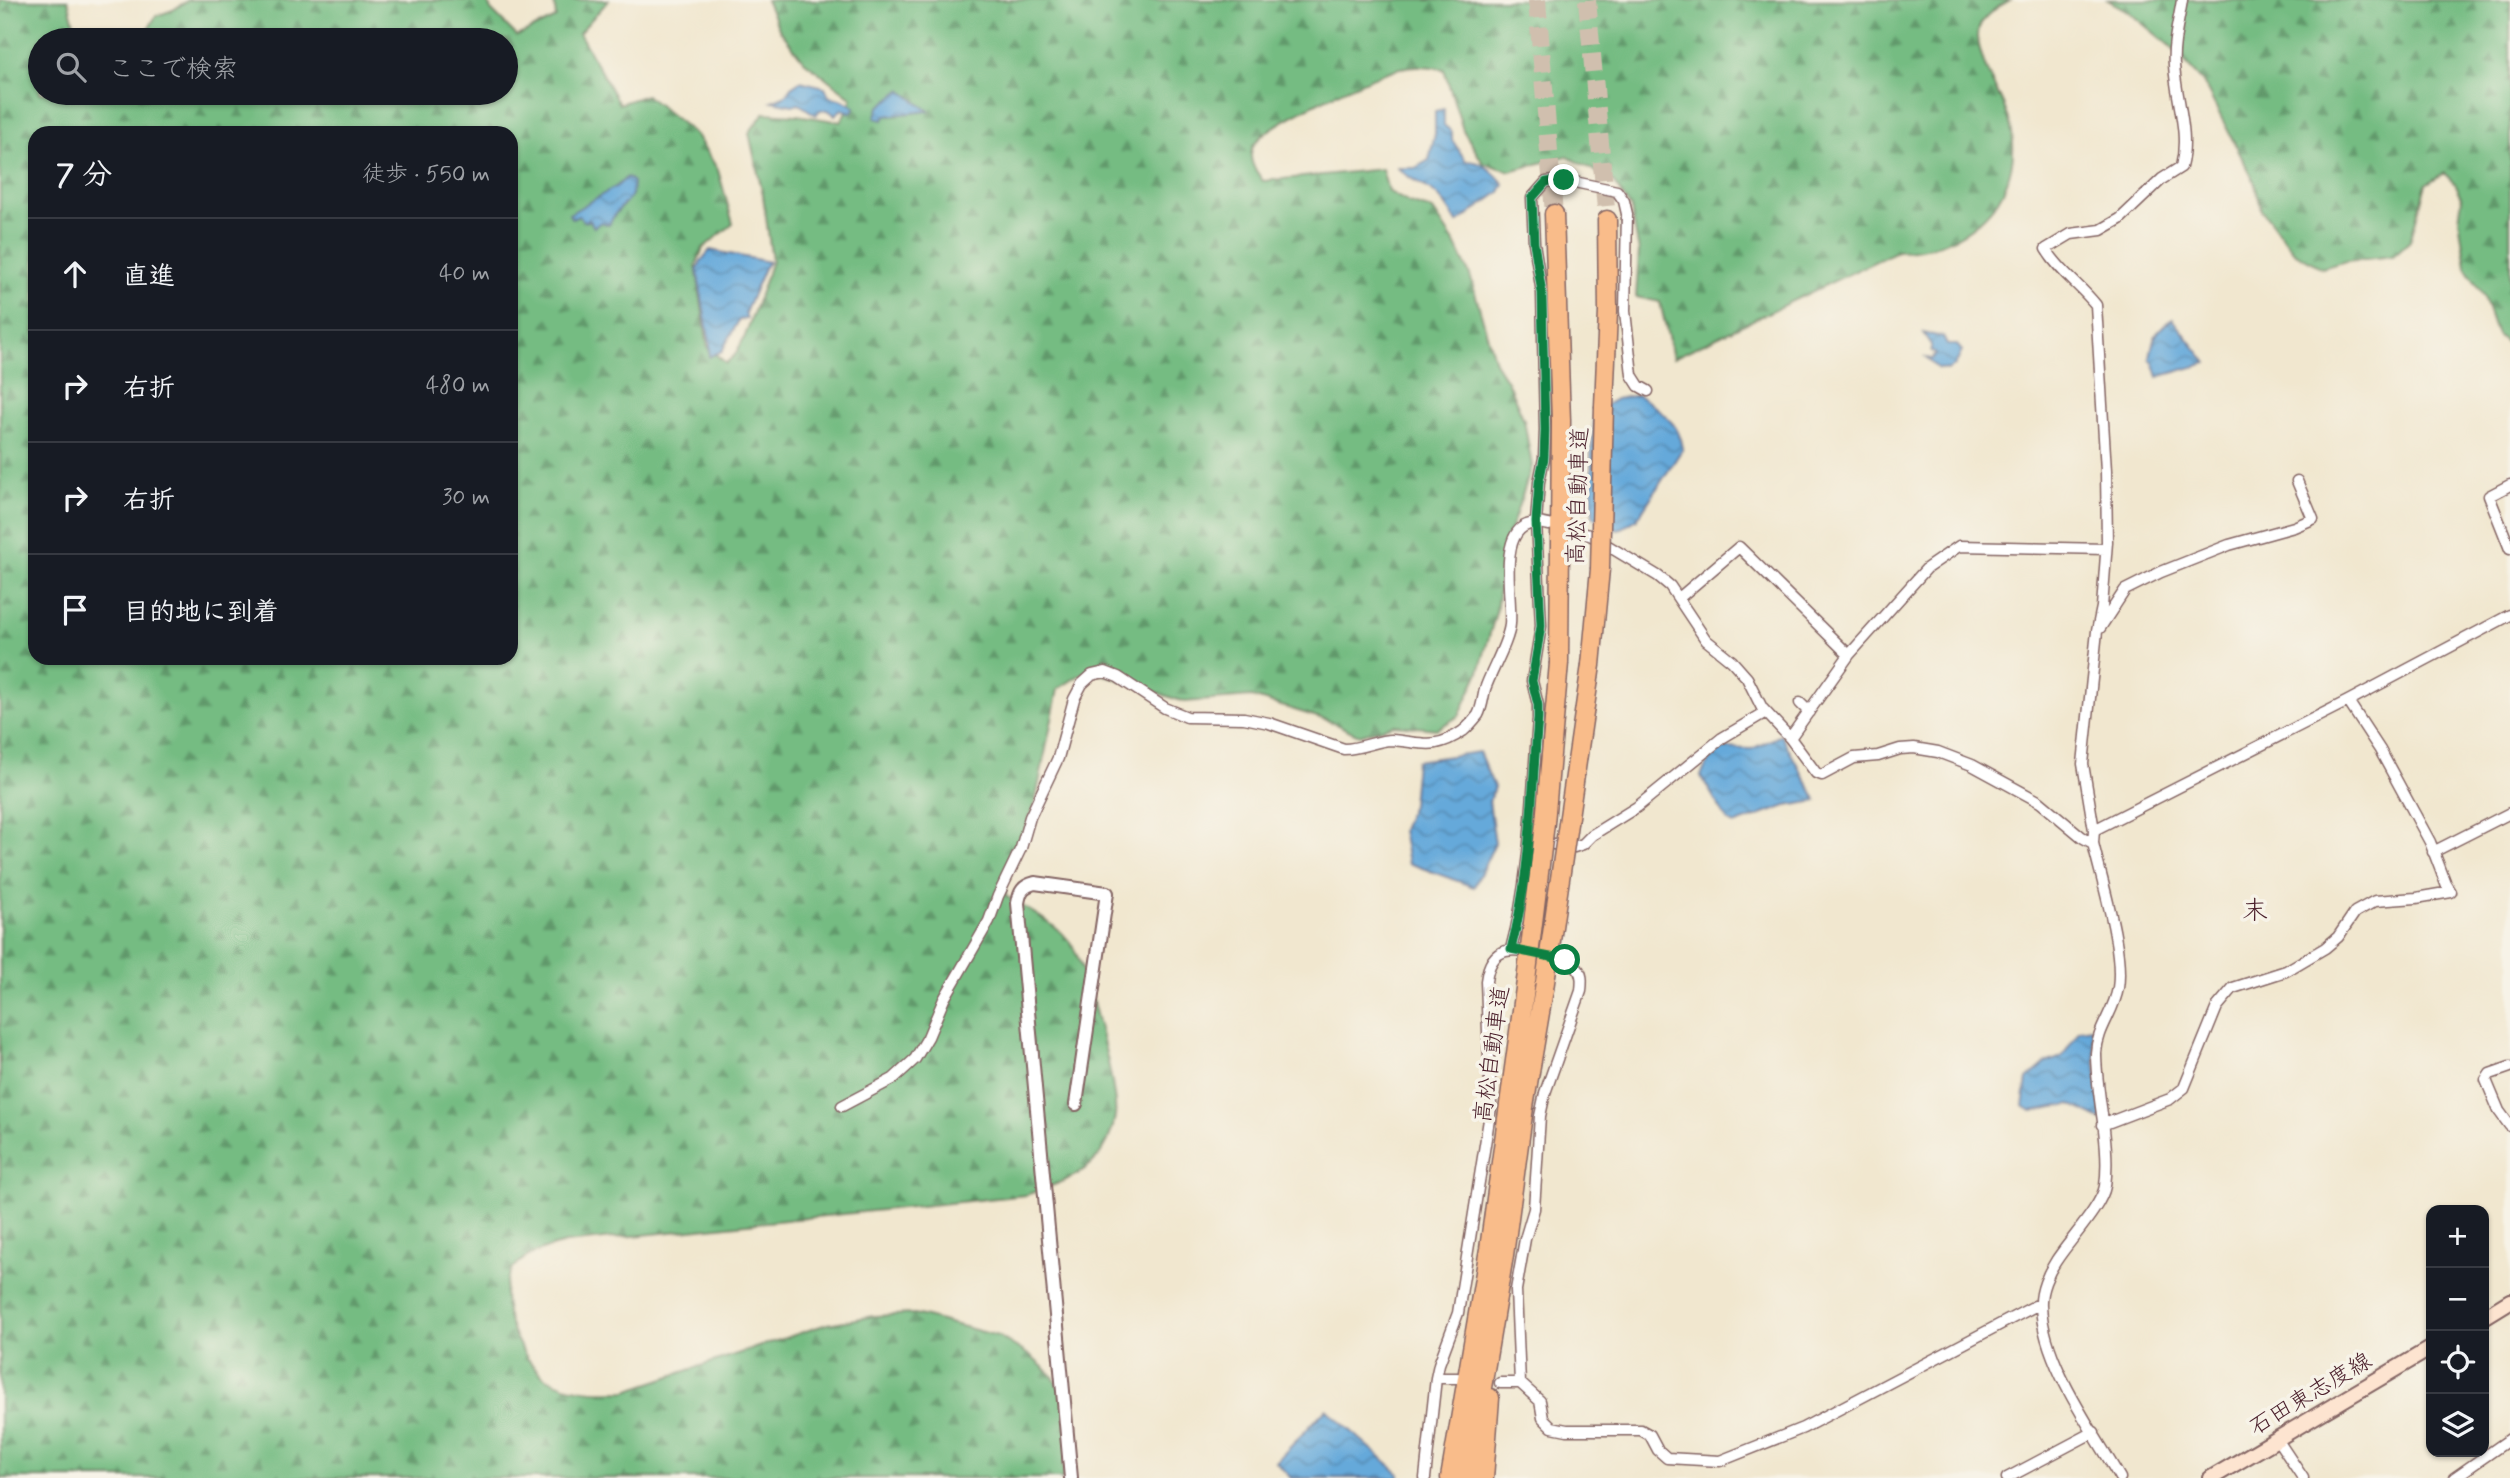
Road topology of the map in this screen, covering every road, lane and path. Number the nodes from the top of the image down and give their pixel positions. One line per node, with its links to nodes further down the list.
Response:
1 (2182, 0): 10 (street)
2 (1554, 214): 40 (highway, 高松自動車道, bridge)
3 (1607, 220): 40 (highway, 高松自動車道, bridge)
4 (1648, 391): 7 (street)
5 (2297, 481): 14 (street)
6 (2510, 485): 11 (street)
7 (1536, 522): 8 (street); 23 (street); 29 (street)
8 (1549, 525)
9 (1575, 531): 12 (street)
10 (2106, 549): 14 (street); 15 (street)
11 (2510, 550)
12 (1679, 598): 15 (street); 18 (street)
13 (2510, 615): 16 (street)
14 (2097, 631): 22 (street)
15 (1849, 654): 19 (street)
16 (2348, 701): 22 (street); 25 (street)
17 (1800, 703): 19 (street)
18 (1766, 712): 20 (street); 23 (street)
19 (1809, 712): 20 (street)
20 (1790, 738): 24 (street)
21 (2510, 813): 25 (street)
22 (2094, 830): 24 (street)
23 (1528, 841): 26 (street)
24 (2093, 843): 30 (street)
25 (2433, 852): 30 (street)
26 (1511, 949): 36 (street); 39 (street)
27 (2510, 1067): 31 (street)
28 (1076, 1104): 46 (street)
29 (842, 1106)
30 (2102, 1125): 33 (street)
31 (2510, 1126)
32 (2510, 1301): 34 (main road)
33 (2041, 1305): 39 (street); 41 (street)
34 (2489, 1314)
35 (2426, 1351): 42 (main road, 石田東志度線)
36 (1436, 1378): 37 (street); 47 (street)
37 (1457, 1378)
38 (1500, 1383): 39 (street)
39 (1520, 1383)
40 (1476, 1413): 44 (highway); 44 (highway, 高松自動車道)
41 (2094, 1432): 48 (street); 49 (street)
42 (2277, 1439): 50 (main road, 石田東志度線); 51 (street)
43 (2510, 1439): 45 (street)
44 (1468, 1472)
45 (2457, 1477)
46 (1071, 1478)
47 (1424, 1478)
48 (2007, 1478)
49 (2120, 1478)
50 (2211, 1478)
51 (2303, 1478)

